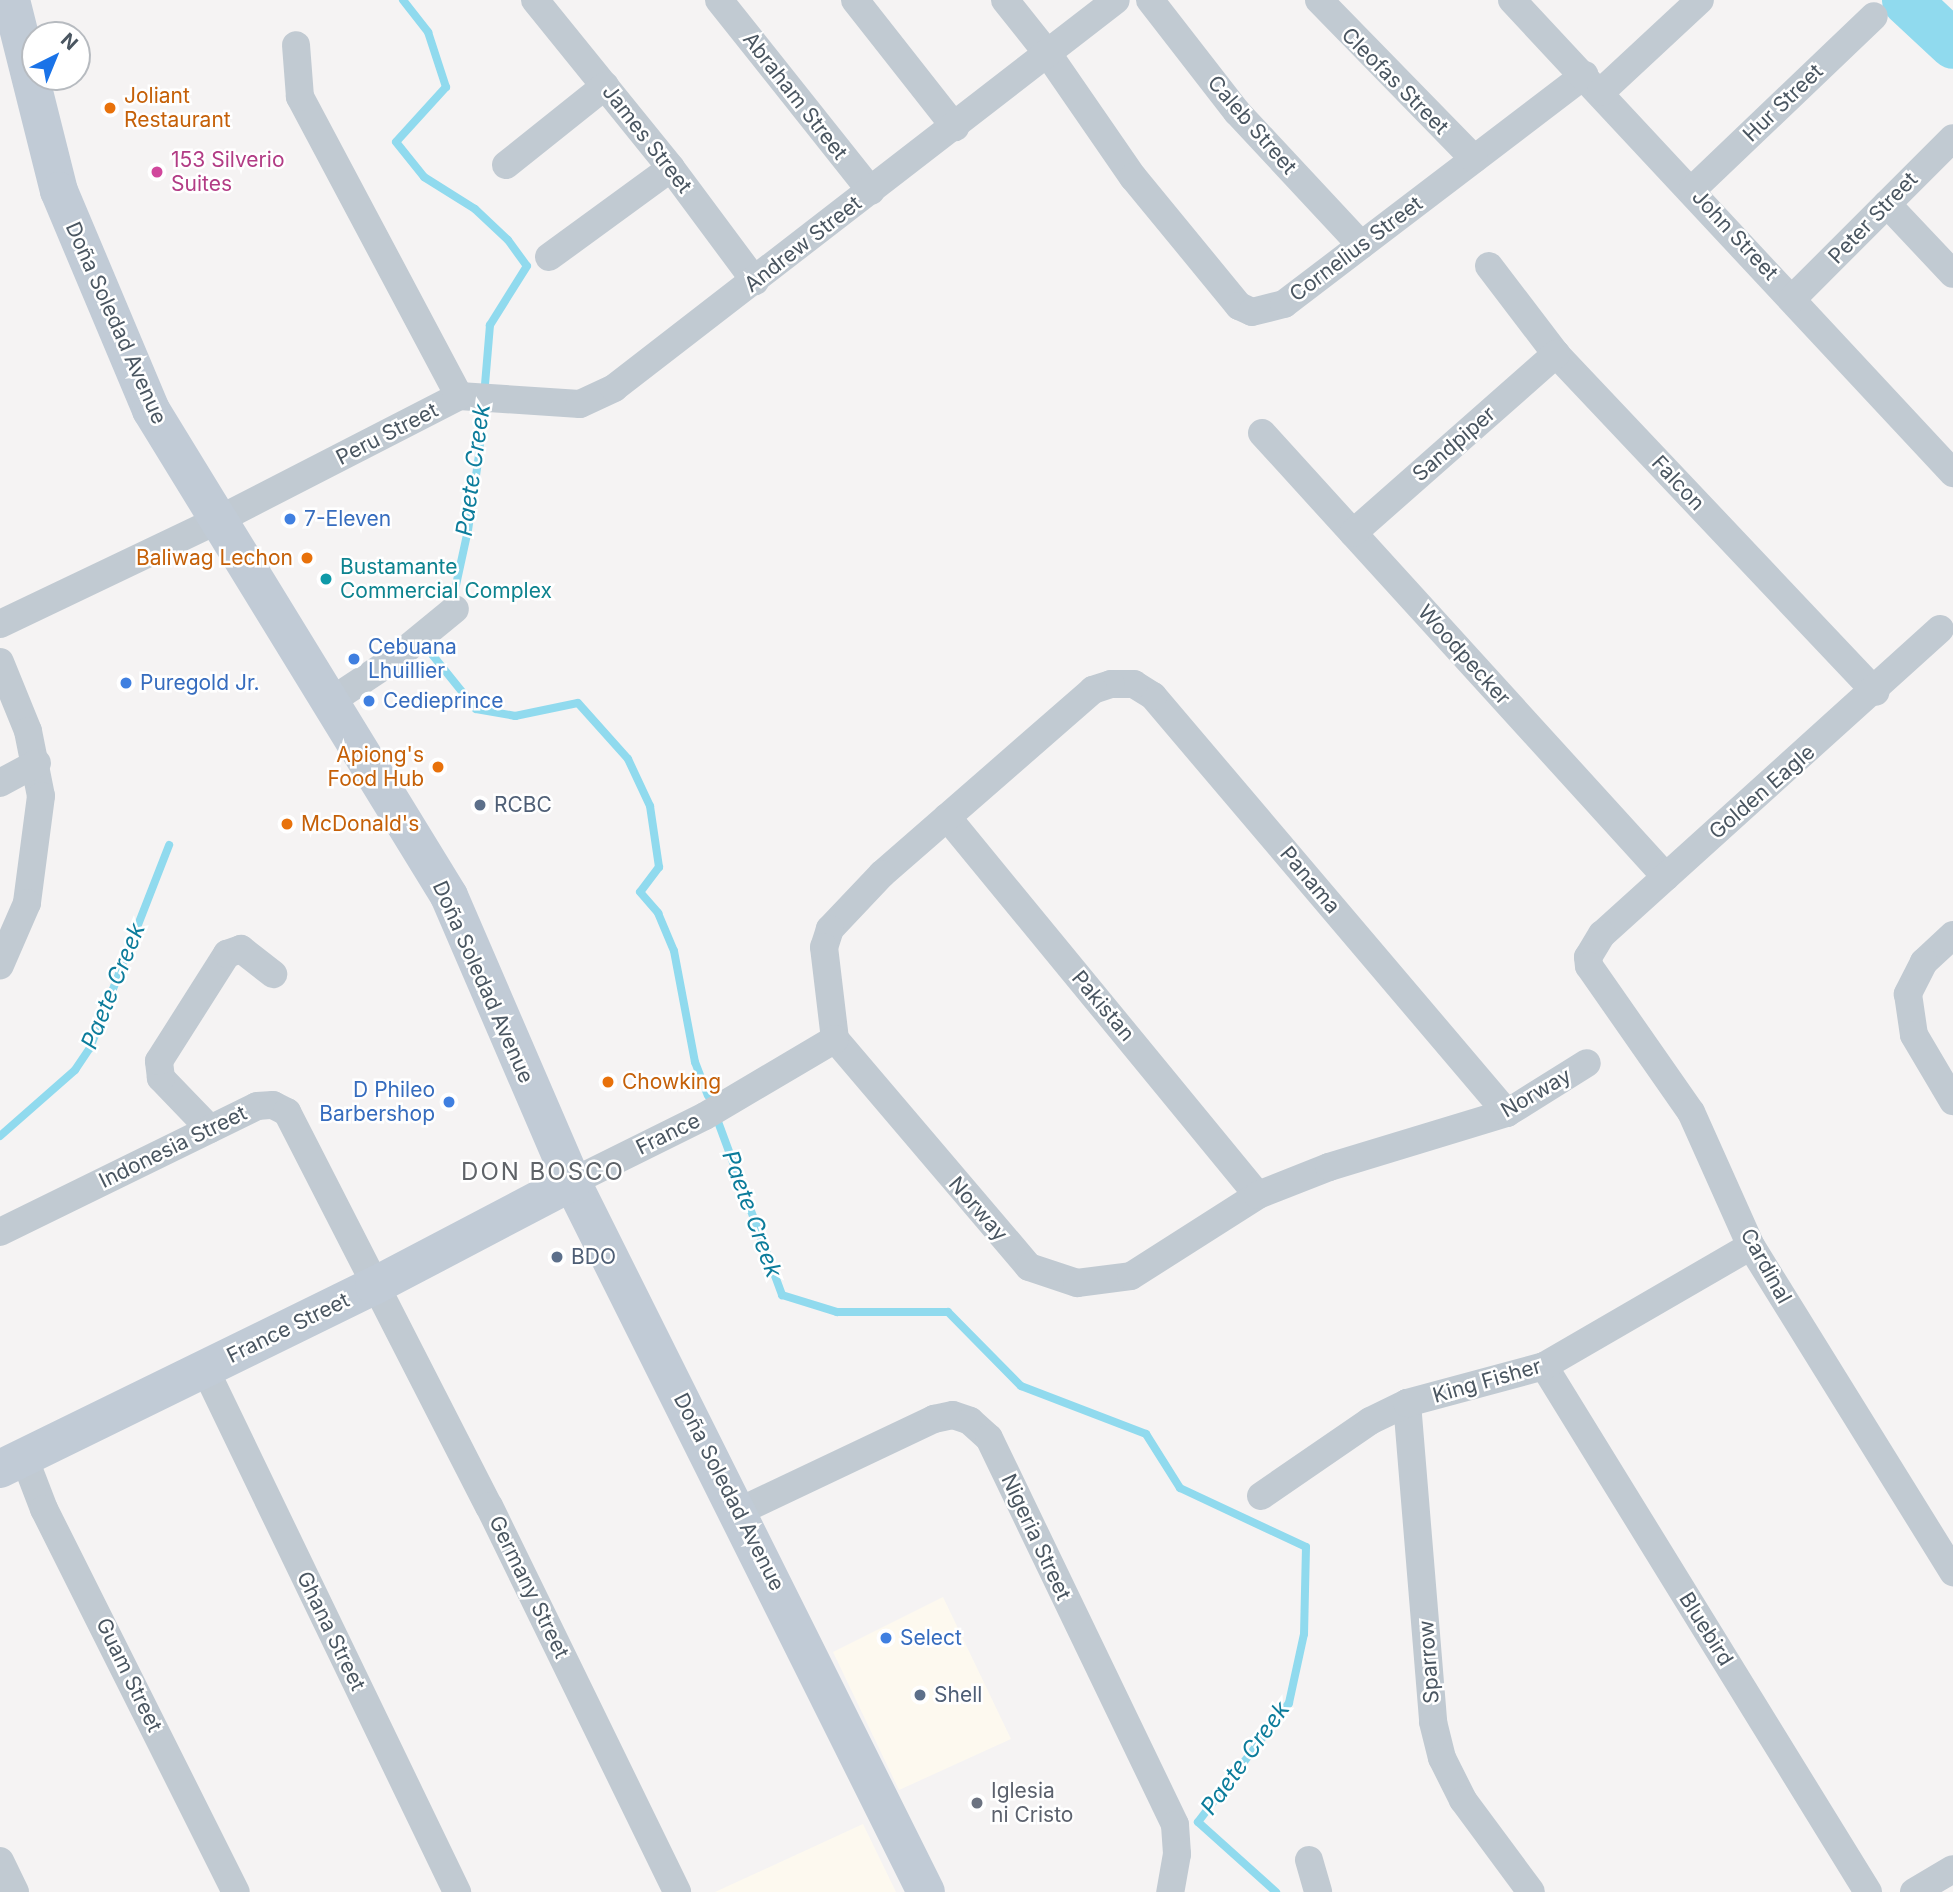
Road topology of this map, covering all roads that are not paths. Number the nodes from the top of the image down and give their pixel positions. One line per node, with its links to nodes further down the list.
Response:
1 (11, 0): 34 (main road, Doña Soledad Avenue)
2 (535, 0): 15 (street, James Street)
3 (719, 0): 22 (street, Abraham Street)
4 (855, 0): 16 (street)
5 (1005, 0): 13 (street, Cornelius Street)
6 (1116, 0): 13 (street, Andrew Street)
7 (1150, 0): 24 (street, Caleb Street)
8 (1319, 0): 18 (street, Cleofas Street)
9 (1700, 0): 14 (street, Cornelius Street)
10 (1524, 4): 14 (street, John Street)
11 (1874, 16): 21 (street, Hur Street)
12 (296, 45): 31 (street, Peru Street)
13 (1048, 54): 16 (street, Andrew Street); 24 (street, Cornelius Street)
14 (1593, 84): 18 (street, Cornelius Street); 21 (street, John Street)
15 (605, 86): 19 (street); 20 (street, James Street)
16 (955, 127): 22 (street, Andrew Street)
17 (1953, 138): 23 (street, Peter Street)
18 (1474, 159): 24 (street, Cornelius Street)
19 (506, 165)
20 (671, 168): 25 (street); 28 (street, James Street)
21 (1693, 189): 29 (street, John Street)
22 (871, 191): 28 (street, Andrew Street)
23 (1887, 204): 27 (street); 29 (street, Peter Street)
24 (1361, 245)
25 (549, 257)
26 (1489, 266): 30 (street, Falcon)
27 (1953, 274)
28 (755, 281): 31 (street, Andrew Street)
29 (1793, 298): 33 (street, John Street)
30 (1556, 354): 35 (street, Sandpiper); 40 (street, Falcon)
31 (463, 396): 34 (street, Peru Street)
32 (1262, 433): 35 (street, Woodpecker)
33 (1953, 474)
34 (216, 521): 37 (street, Peru Street); 41 (main road, Doña Soledad Avenue)
35 (1353, 533): 45 (street, Woodpecker)
36 (455, 608): 41 (street)
37 (0, 624)
38 (1940, 629): 40 (street, Golden Eagle)
39 (0, 662): 42 (street)
40 (1876, 692): 45 (street, Golden Eagle)
41 (328, 703): 55 (main road, Doña Soledad Avenue)
42 (37, 764): 43 (street); 48 (street)
43 (0, 782)
44 (947, 817): 50 (street); 53 (street, Panama); 56 (street, Pakistan)
45 (1666, 877): 47 (street, Golden Eagle)
46 (1953, 935): 52 (street)
47 (1588, 957): 58 (street, Cardinal)
48 (0, 965)
49 (274, 974): 54 (street)
50 (835, 1039): 55 (street, France); 56 (street, Norway)
51 (1587, 1063): 53 (street, Norway)
52 (1953, 1101)
53 (1507, 1113): 56 (street, Norway)
54 (210, 1129): 57 (street, Indonesia Street); 59 (street, Indonesia Street)
55 (572, 1182): 59 (main road, France Street); 65 (main road, Doña Soledad Avenue)
56 (1258, 1195)
57 (0, 1232)
58 (1752, 1246): 60 (street, King Fisher); 66 (street, Cardinal)
59 (374, 1286): 61 (main road, France Street); 73 (street, Germany Street)
60 (1544, 1366): 62 (street, King Fisher); 78 (street, Bluebird)
61 (205, 1369): 63 (main road, France Street); 72 (street, Ghana Street)
62 (1407, 1404): 64 (street, King Fisher); 77 (street, Sparrow)
63 (12, 1463): 71 (street, Guam Street)
64 (1261, 1496)
65 (740, 1511): 74 (main road, Doña Soledad Avenue); 75 (street, Nigeria Street)
66 (1953, 1572)
67 (1309, 1860): 76 (street)
68 (0, 1861): 70 (street)
69 (1953, 1869): 79 (street)
70 (15, 1892)
71 (236, 1892)
72 (457, 1892)
73 (677, 1892)
74 (926, 1892)
75 (1170, 1892)
76 (1318, 1892)
77 (1531, 1892)
78 (1868, 1892)
79 (1914, 1892)

